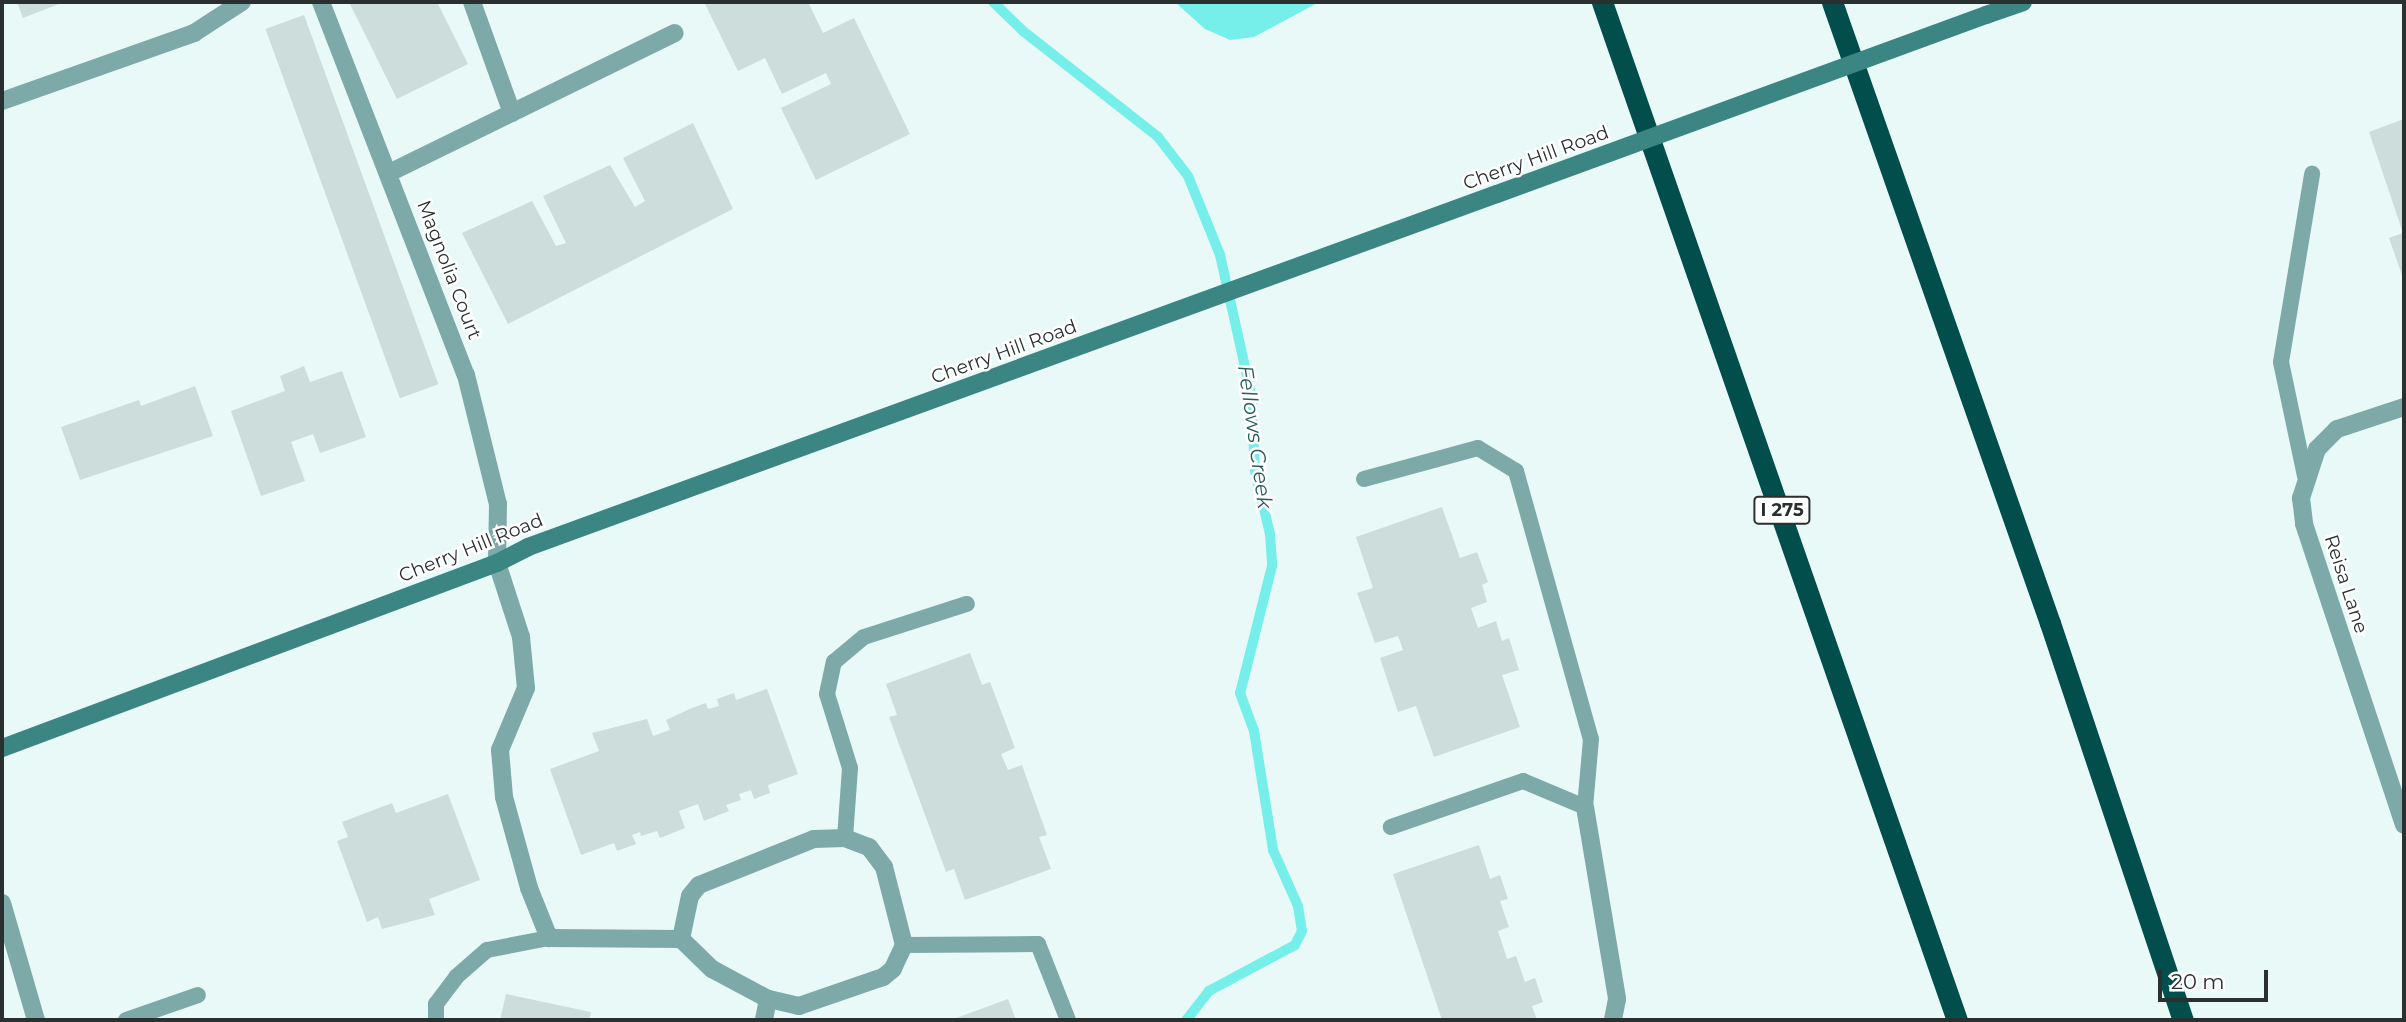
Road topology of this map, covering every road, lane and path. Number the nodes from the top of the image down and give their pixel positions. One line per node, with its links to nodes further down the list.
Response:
1 (242, 2): 7 (street)
2 (321, 2): 11 (street, Magnolia Court)
3 (471, 2): 10 (street)
4 (1602, 2): 36 (highway, I 275)
5 (1832, 2): 37 (highway)
6 (2022, 2): 16 (main road, Cherry Hill Road, bridge)
7 (222, 8): 9 (street)
8 (676, 33): 10 (street)
9 (2, 101)
10 (512, 113): 11 (street)
11 (389, 173): 16 (street, Magnolia Court)
12 (2312, 174): 14 (lane)
13 (2404, 407): 14 (street, Reisa Lane)
14 (2305, 476): 20 (street, Reisa Lane)
15 (1364, 479): 19 (lane)
16 (497, 563): 18 (main road, Cherry Hill Road); 25 (street, Magnolia Court)
17 (967, 604): 22 (lane)
18 (2, 748)
19 (1585, 807): 21 (lane); 35 (street)
20 (2404, 825)
21 (1391, 827)
22 (845, 838): 26 (street); 27 (street)
23 (2, 903): 24 (street)
24 (6, 928): 30 (street)
25 (549, 938): 26 (street); 32 (lane)
26 (681, 939): 29 (street)
27 (904, 945): 29 (street); 34 (lane)
28 (198, 995): 31 (lane)
29 (768, 999): 33 (street)
30 (36, 1020)
31 (126, 1020)
32 (436, 1020)
33 (764, 1020)
34 (1068, 1020)
35 (1613, 1020)
36 (1957, 1020)
37 (2183, 1020)

